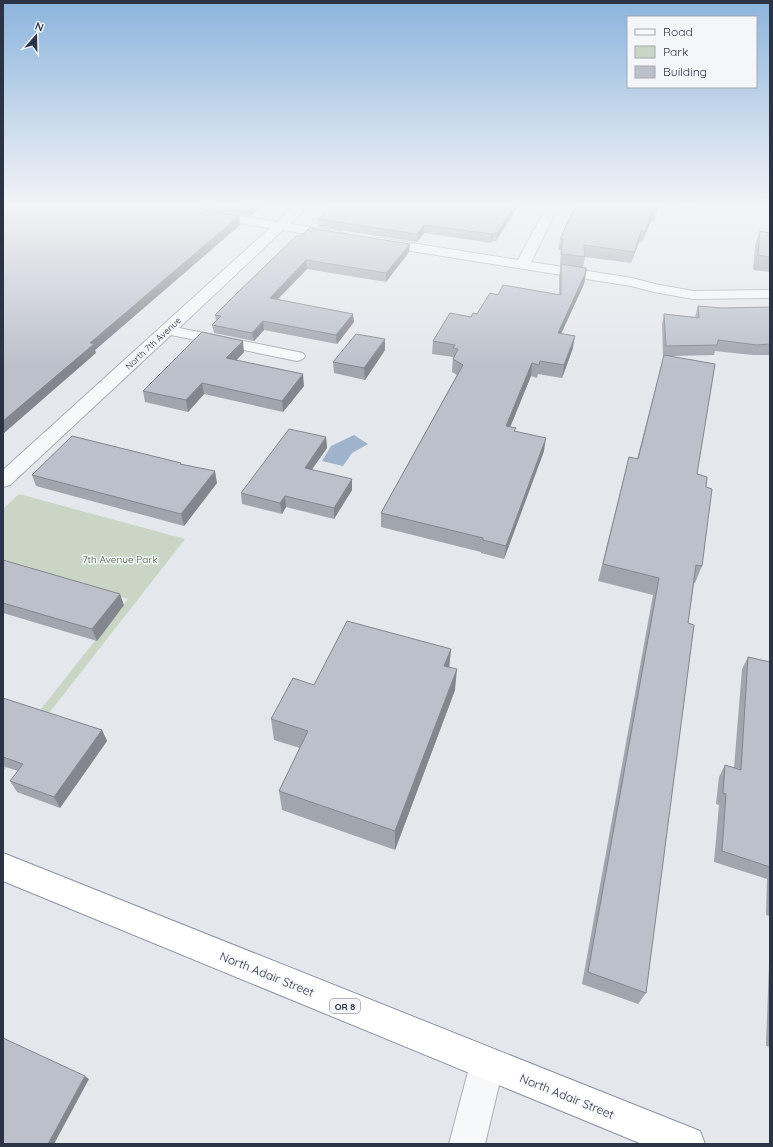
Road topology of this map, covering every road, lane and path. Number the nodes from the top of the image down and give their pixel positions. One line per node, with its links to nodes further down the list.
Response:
1 (244, 259): 6 (street, North 7th Avenue)
2 (481, 259): 4 (street)
3 (525, 259): 4 (street)
4 (522, 265): 5 (street)
5 (770, 294)
6 (168, 330): 7 (street); 8 (street, North 7th Avenue)
7 (297, 356)
8 (3, 481)
9 (3, 867): 10 (highway, North Adair Street / OR 8)
10 (487, 1064): 11 (street); 12 (highway, North Adair Street / OR 8)
11 (467, 1144)
12 (687, 1144)

